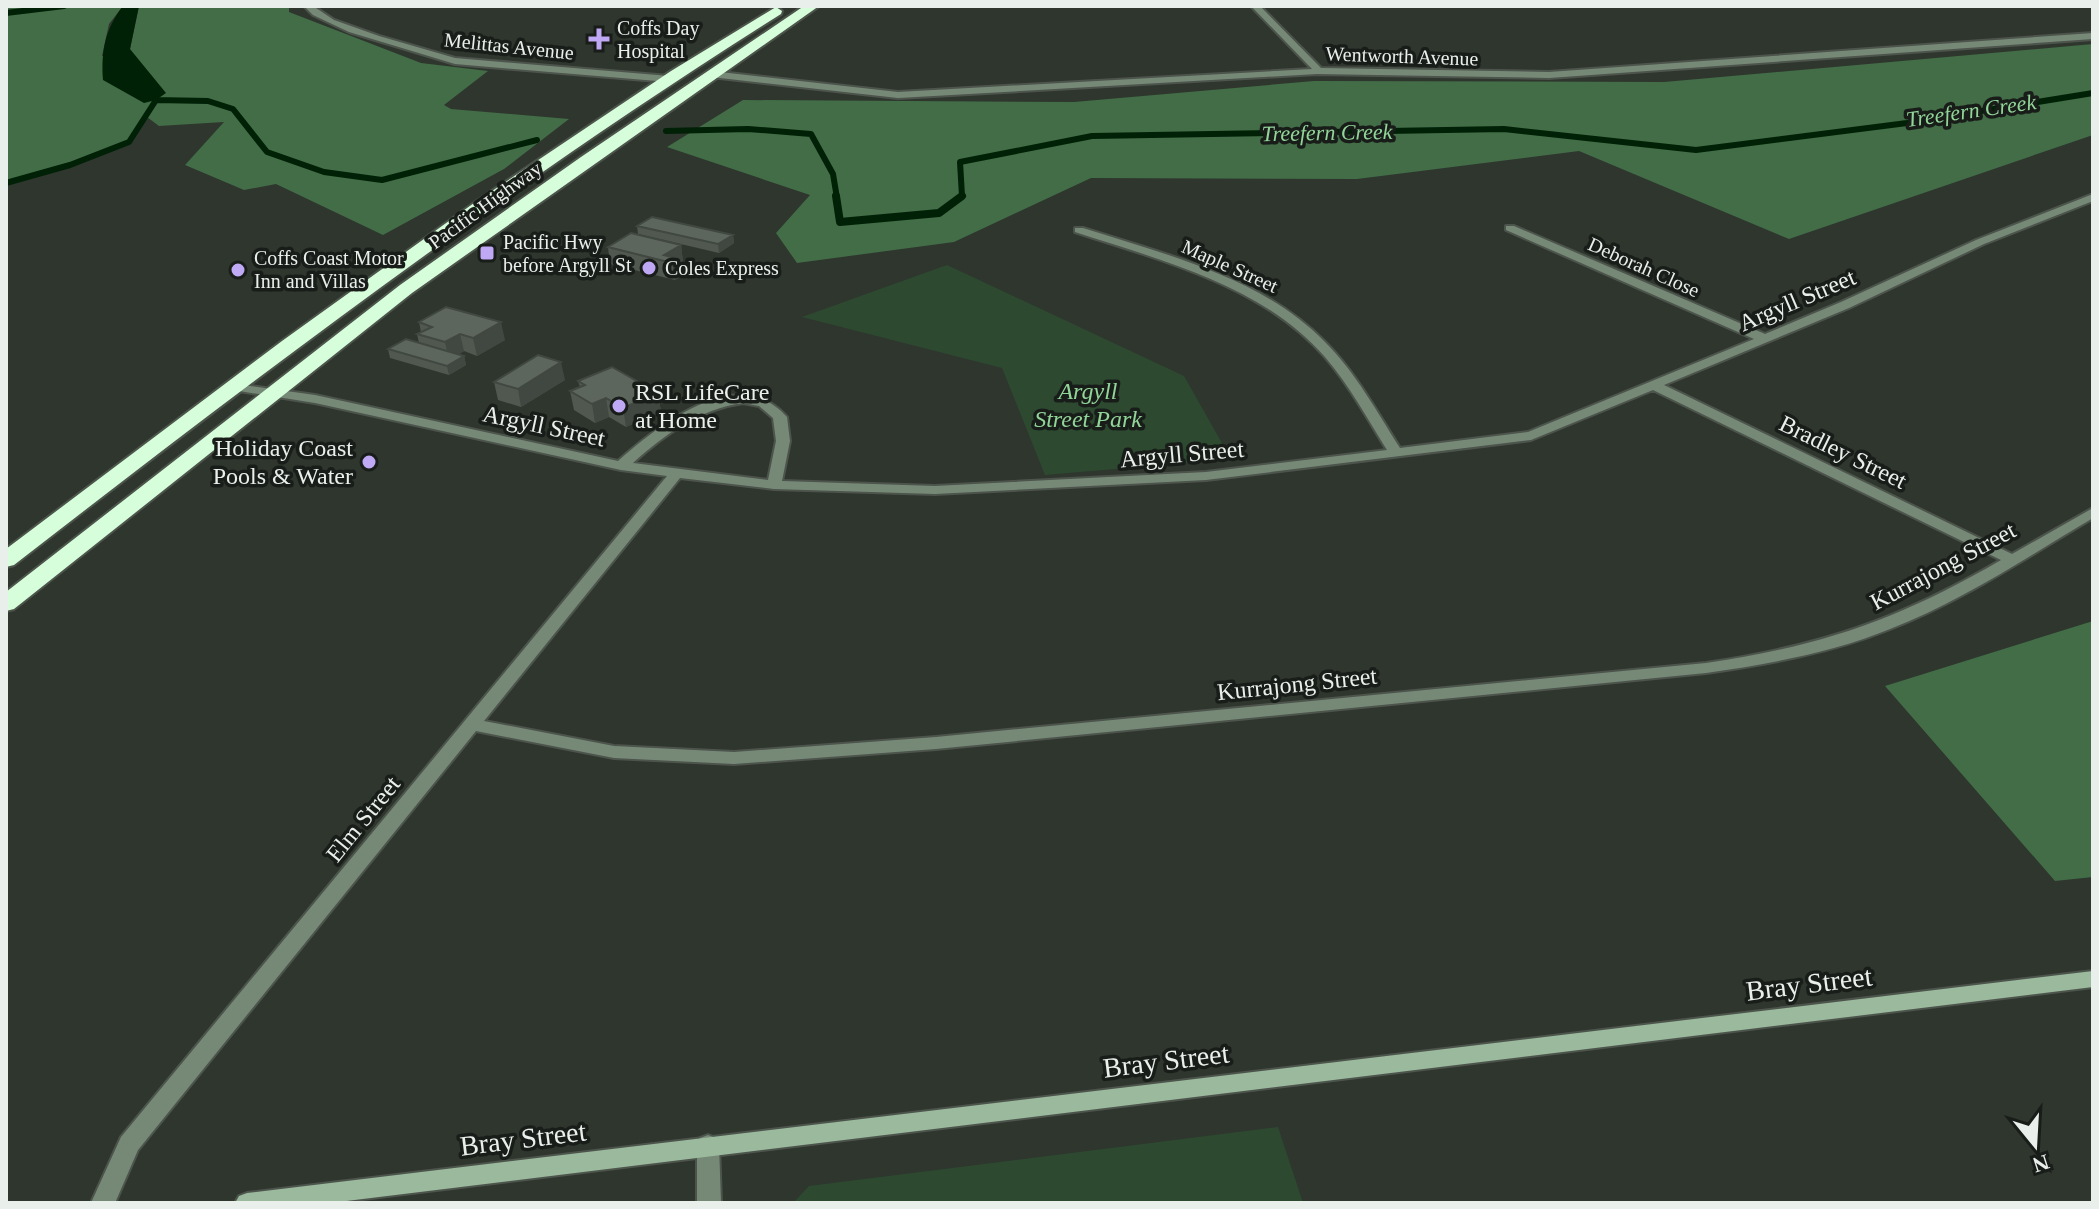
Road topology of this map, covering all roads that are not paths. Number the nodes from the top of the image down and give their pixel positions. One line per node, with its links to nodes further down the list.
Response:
1 (308, 6): 8 (street, Melittas Avenue)
2 (784, 6): 8 (highway, Pacific Highway)
3 (813, 6): 7 (highway, Pacific Highway)
4 (1255, 6): 6 (street)
5 (2093, 36): 6 (street, Wentworth Avenue)
6 (1317, 71): 7 (street, Wentworth Avenue)
7 (711, 74): 15 (highway, Pacific Highway)
8 (669, 79): 13 (highway, Pacific Highway)
9 (2093, 197): 12 (street, Argyll Street)
10 (1510, 228): 12 (street, Deborah Close)
11 (1079, 230): 16 (street, Maple Street)
12 (1763, 338): 14 (street, Argyll Street)
13 (233, 386): 15 (street, Argyll Street); 22 (highway, Pacific Highway)
14 (1655, 386): 16 (street, Argyll Street); 21 (street, Bradley Street)
15 (272, 392): 17 (street, Argyll Street); 23 (highway, Pacific Highway)
16 (1396, 453): 19 (street, Argyll Street)
17 (621, 466): 18 (street, Argyll Street); 19 (street)
18 (675, 475): 19 (street, Argyll Street); 24 (street, Elm Street)
19 (774, 485)
20 (2093, 512): 21 (street, Kurrajong Street)
21 (2011, 559): 24 (street, Kurrajong Street)
22 (6, 560)
23 (6, 604)
24 (474, 725): 27 (street, Elm Street)
25 (2093, 979): 26 (street, Bray Street)
26 (708, 1145): 28 (street, Bray Street); 29 (street)
27 (103, 1203)
28 (247, 1203)
29 (709, 1203)

